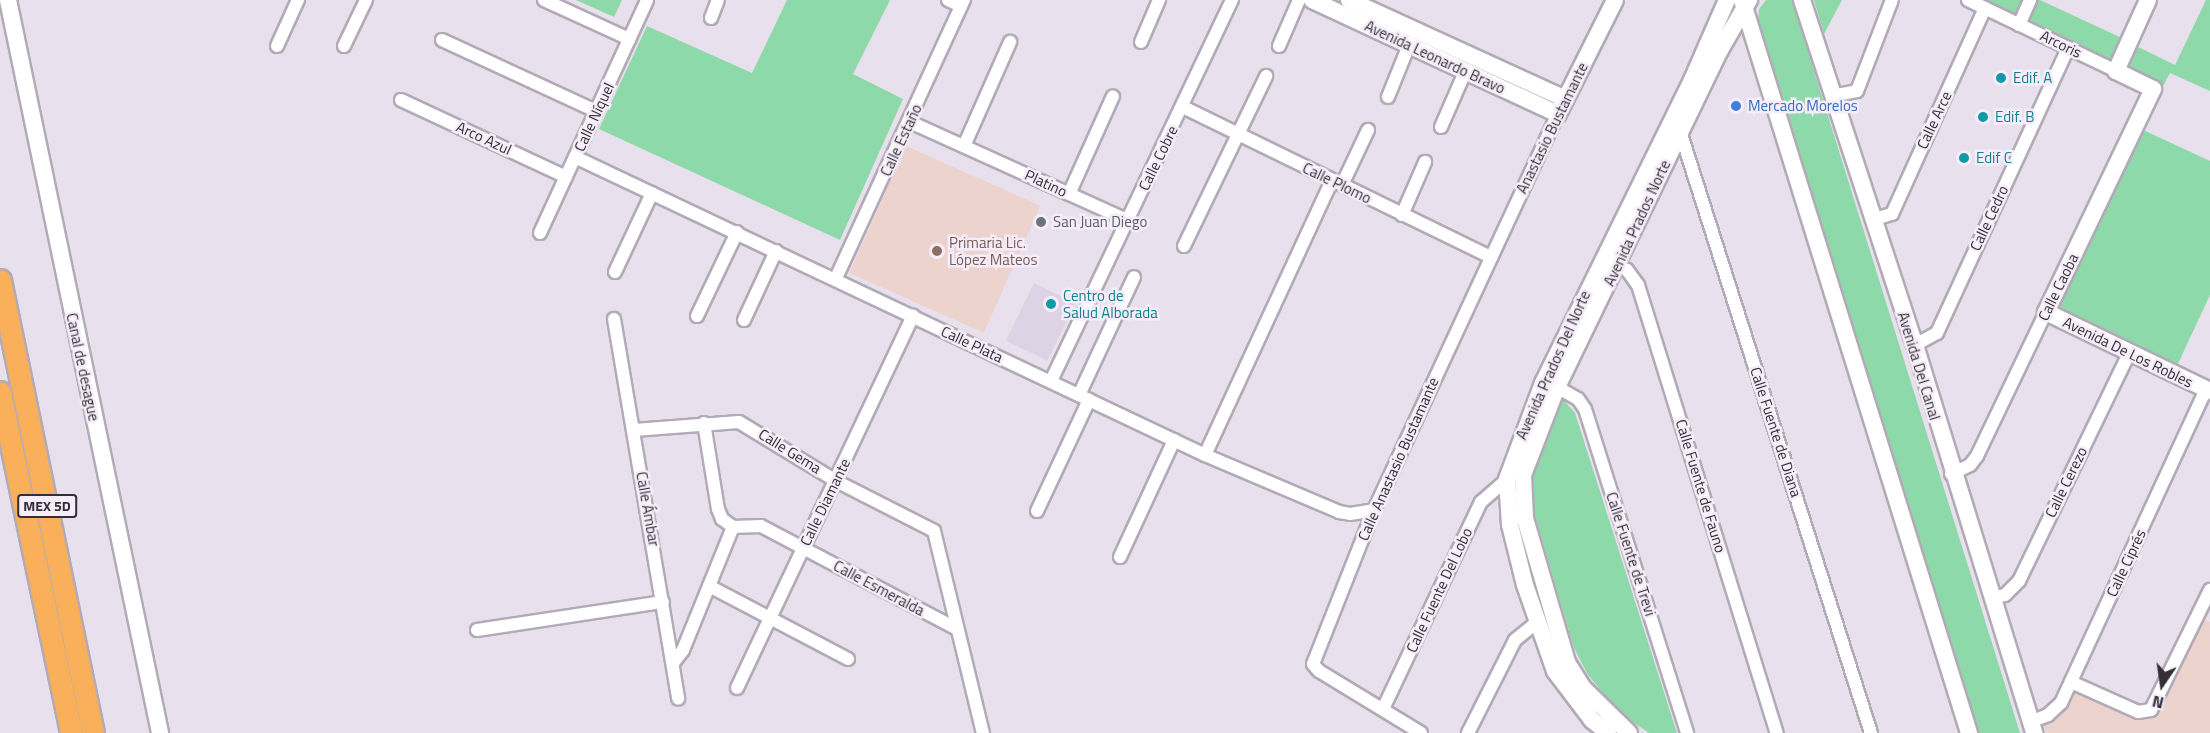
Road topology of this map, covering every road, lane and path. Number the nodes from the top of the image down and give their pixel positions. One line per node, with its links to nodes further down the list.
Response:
1 (8, 0): 113 (street, Canal de desague)
2 (298, 0): 30 (street)
3 (366, 0): 31 (street)
4 (544, 0): 25 (street)
5 (647, 0): 25 (street, Calle Níquel)
6 (718, 0): 23 (street)
7 (948, 0): 21 (street)
8 (1159, 0): 28 (street)
9 (1232, 0): 42 (street, Calle Cobre)
10 (1299, 0): 32 (street)
11 (1312, 0): 29 (street, Avenida Leonardo Bravo)
12 (1615, 0): 43 (street, Anastasio Bustamante)
13 (1727, 0): 65 (street, Avenida Prados Del Norte)
14 (1802, 0): 39 (street, Avenida Del Canal)
15 (1892, 0): 39 (street)
16 (1968, 0): 22 (street, Arcoris)
17 (2030, 0): 24 (street)
18 (2148, 0): 34 (street)
19 (1353, 1): 43 (street, Avenida Leonardo Bravo)
20 (1745, 2): 48 (street, Avenida Prados Norte); 122 (street)
21 (963, 3): 45 (street, Calle Estaño)
22 (1985, 8): 24 (street, Arcoris); 59 (street, Calle Arce)
23 (711, 18)
24 (2019, 24): 33 (street, Arcoris)
25 (629, 39): 44 (street, Calle Níquel)
26 (442, 40): 44 (street)
27 (1010, 42): 50 (street)
28 (1141, 42)
29 (1409, 45): 35 (street, Avenida Leonardo Bravo); 40 (street)
30 (277, 46)
31 (344, 46)
32 (1279, 46)
33 (2068, 48): 34 (street, Arcoris); 76 (street, Calle Cedro)
34 (2116, 71): 37 (street, Arcoris)
35 (1466, 72): 43 (street, Avenida Leonardo Bravo); 46 (street)
36 (1266, 76): 49 (street)
37 (2153, 89): 71 (street, Calle Caoba)
38 (1113, 96): 56 (street)
39 (1832, 96): 59 (street, Avenida Del Canal)
40 (1388, 97)
41 (401, 100): 53 (street, Arco Azul)
42 (1183, 107): 49 (street, Calle Plomo); 58 (street, Calle Cobre)
43 (1561, 107): 64 (street, Anastasio Bustamante)
44 (596, 111): 51 (street, Calle Níquel)
45 (910, 122): 50 (street, Platino); 69 (street, Calle Estaño)
46 (1441, 127)
47 (1368, 130): 54 (street)
48 (1680, 131): 66 (street, Avenida Prados Norte); 121 (street, Calle Fuente de Diana)
49 (1239, 135): 54 (street, Calle Plomo); 62 (street)
50 (964, 146): 56 (street, Platino)
51 (575, 157): 53 (street, Calle Níquel); 55 (street, Calle Plata)
52 (1425, 162): 57 (street)
53 (566, 177): 61 (street, Calle Níquel)
54 (1337, 183): 57 (street, Calle Plomo); 86 (street)
55 (652, 193): 60 (street, Calle Plata); 67 (street)
56 (1069, 194): 58 (street, Platino)
57 (1402, 215): 64 (street, Calle Plomo)
58 (1127, 220): 78 (street, Calle Cobre)
59 (1872, 220): 76 (street, Avenida Del Canal)
60 (737, 232): 63 (street, Calle Plata); 72 (street)
61 (540, 233)
62 (1184, 246)
63 (776, 251): 69 (street, Calle Plata); 75 (street)
64 (1491, 257): 90 (street, Calle Anastasio Bustamante)
65 (1600, 260): 66 (street, Calle Fuente de Fauno); 88 (street, Avenida Prados Del Norte)
66 (1617, 266): 79 (street, Avenida Prados Norte); 120 (street, Calle Fuente de Fauno)
67 (615, 272)
68 (1134, 277): 82 (street)
69 (836, 278): 73 (street, Calle Plata)
70 (0, 280): 112 (highway, MEX 5D)
71 (2046, 312): 77 (street, Avenida De Los Robles); 87 (street, Calle Caoba)
72 (697, 316)
73 (913, 316): 78 (street, Calle Plata); 89 (street, Calle Diamante)
74 (614, 319): 84 (street, Calle Ámbar)
75 (744, 320)
76 (1915, 345): 87 (street, Avenida Del Canal)
77 (2129, 353): 80 (street, Avenida De Los Robles); 98 (street, Calle Cerezo)
78 (1051, 381): 82 (street, Calle Plata)
79 (1557, 387): 95 (street, Avenida Prados Norte); 119 (street, Calle Fuente de Trevi)
80 (2208, 390): 106 (street, Calle Ciprés)
81 (0, 392): 111 (highway, MEX 5D)
82 (1084, 397): 85 (street, Calle Plata); 91 (street)
83 (704, 423): 84 (street, Calle Gema); 89 (street, Calle Gema); 92 (street)
84 (634, 430): 99 (street, Calle Ámbar)
85 (1174, 440): 86 (street, Calle Plata); 94 (street)
86 (1205, 455): 90 (street, Calle Plata)
87 (1951, 474): 98 (street, Avenida Del Canal)
88 (1507, 479): 95 (street, Avenida Prados Del Norte); 109 (street, Calle Fuente Del Lobo)
89 (836, 481): 93 (street, Calle Diamante); 102 (street, Calle Gema)
90 (1374, 510): 109 (street, Calle Anastasio Bustamante)
91 (1037, 511)
92 (733, 527): 93 (street, Calle Esmeralda); 96 (street)
93 (803, 548): 100 (street, Calle Diamante); 102 (street, Calle Esmeralda)
94 (1120, 557)
95 (1533, 582): 101 (street, Avenida Prados Del Norte); 118 (street, Avenida Prados Norte)
96 (710, 586): 100 (street); 105 (street)
97 (2210, 590): 106 (street)
98 (1991, 598): 110 (street, Avenida Del Canal)
99 (663, 602): 103 (street); 105 (street, Calle Ámbar)
100 (770, 618): 104 (street); 107 (street, Calle Diamante)
101 (1537, 622): 116 (street); 117 (street, Avenida Prados Del Norte)
102 (957, 629): 114 (street)
103 (477, 630)
104 (848, 659)
105 (674, 662): 108 (street, Calle Ámbar)
106 (2071, 682): 110 (street, Calle Ciprés)
107 (737, 688)
108 (678, 699)
109 (1383, 709): 115 (street)
110 (2032, 727)
111 (71, 733)
112 (93, 733)
113 (160, 733)
114 (983, 733)
115 (1421, 733)
116 (1468, 733)
117 (1608, 733)
118 (1629, 733)
119 (1687, 733)
120 (1777, 733)
121 (1871, 733)
122 (1969, 733)

